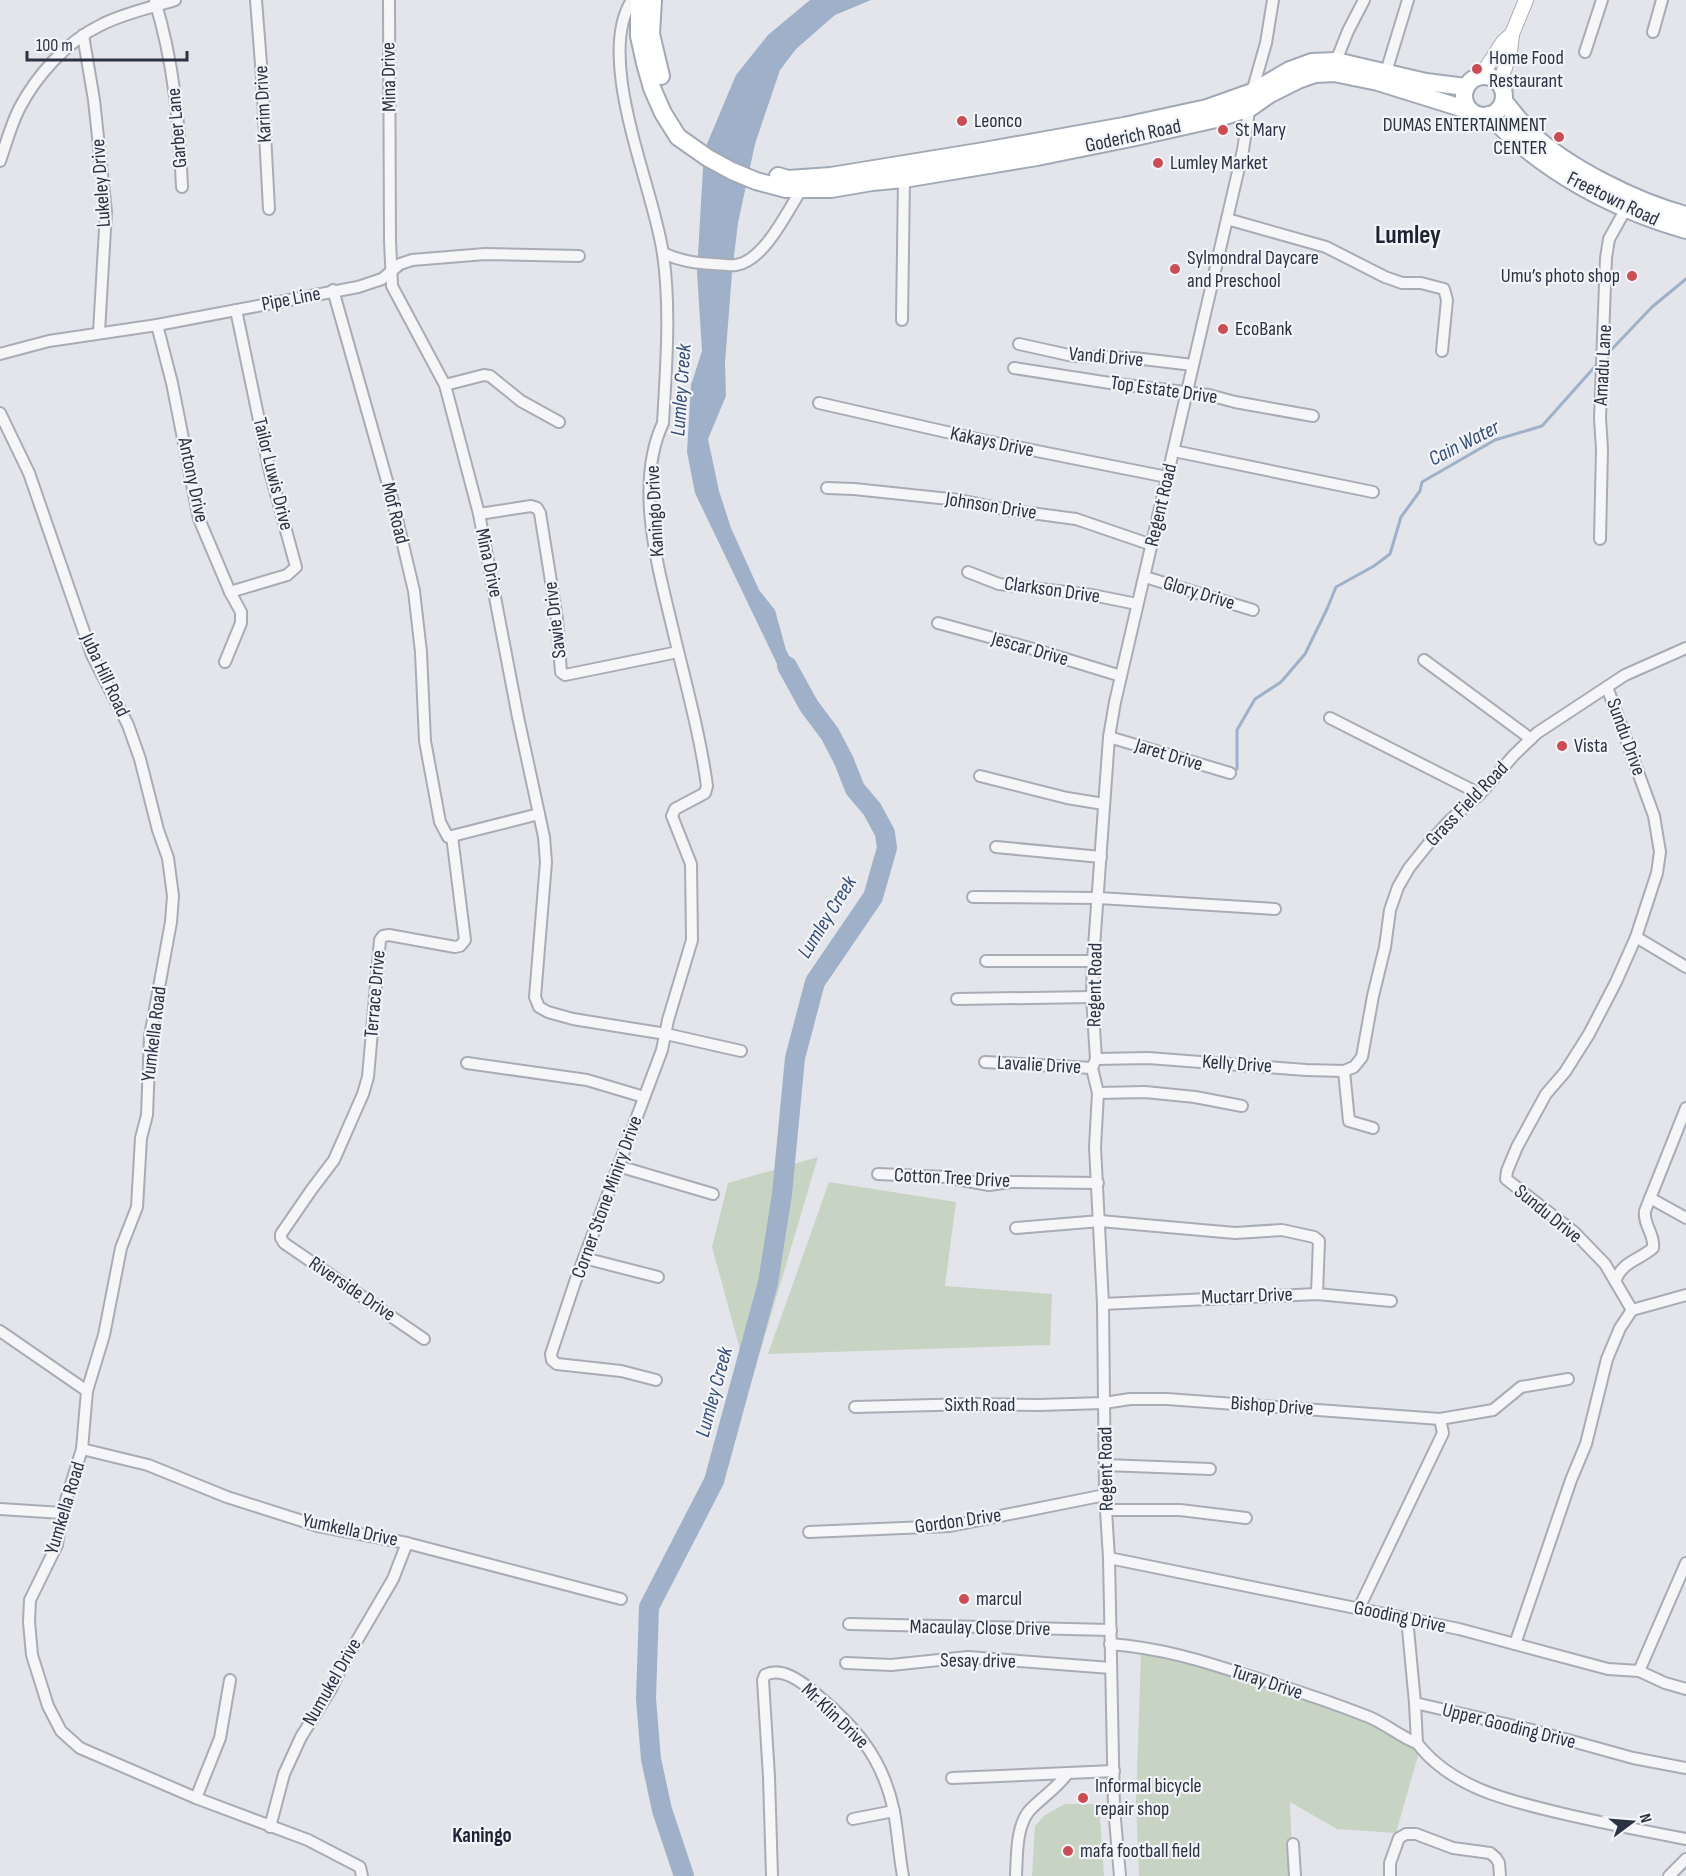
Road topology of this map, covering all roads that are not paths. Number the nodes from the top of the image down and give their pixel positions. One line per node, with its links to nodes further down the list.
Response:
1 (175, 0): 13 (street)
2 (256, 0): 33 (street, Karim Drive)
3 (389, 0): 39 (street, Mina Drive)
4 (632, 0): 37 (street, Kaningo Drive)
5 (639, 0): 27 (main road)
6 (653, 0): 27 (main road)
7 (1273, 0): 23 (street, Regent Road)
8 (1364, 0): 18 (street)
9 (1408, 0): 19 (street)
10 (1526, 0): 15 (main road)
11 (1602, 0): 17 (street)
12 (1662, 0): 14 (street)
13 (155, 3): 16 (street); 31 (street, Garber Lane)
14 (1653, 32)
15 (1512, 34): 20 (main road); 21 (main road)
16 (83, 35): 28 (street); 44 (street, Lukeley Drive)
17 (1585, 52)
18 (1336, 61): 19 (main road, Goderich Road); 23 (main road, Goderich Road)
19 (1386, 72): 22 (main road, Goderich Road)
20 (1481, 76): 21 (main road); 22 (main road)
21 (1500, 83): 24 (main road)
22 (1466, 87): 25 (main road)
23 (1251, 100): 25 (main road, Goderich Road); 29 (main road, Goderich Road); 30 (main road, Goderich Road); 35 (street, Regent Road)
24 (1504, 101): 26 (main road); 32 (main road, Freetown Road)
25 (1468, 110): 26 (main road)
26 (1489, 115): 32 (main road, Freetown Road)
27 (683, 134): 30 (main road)
28 (0, 160)
29 (904, 179): 30 (main road, Goderich Road); 42 (street)
30 (791, 186): 37 (street)
31 (182, 187)
32 (1628, 203): 34 (main road, Freetown Road); 36 (main road, Freetown Road); 61 (street, Amadu Lane)
33 (269, 209)
34 (1686, 215)
35 (1227, 219): 46 (street); 48 (street, Regent Road)
36 (1686, 230)
37 (663, 253): 70 (street, Kaningo Drive)
38 (579, 256): 39 (street, Pipe Line)
39 (390, 271): 40 (street, Pipe Line); 50 (street, Mina Drive)
40 (333, 290): 41 (street, Pipe Line); 83 (street, Mof Road)
41 (236, 310): 43 (street, Pipe Line); 65 (street, Tailor Luwis Drive)
42 (902, 320)
43 (157, 325): 44 (street, Pipe Line); 65 (street, Antony Drive)
44 (99, 332): 47 (street, Pipe Line)
45 (1019, 344): 48 (street, Vandi Drive)
46 (1442, 351)
47 (0, 354)
48 (1194, 365): 51 (street, Regent Road)
49 (1014, 368): 51 (street, Top Estate Drive)
50 (445, 385): 55 (street); 60 (street, Mina Drive)
51 (1187, 392): 54 (street, Top Estate Drive); 56 (street, Regent Road)
52 (819, 403): 57 (street, Kakays Drive)
53 (0, 413): 90 (street, Juba Hill Road)
54 (1313, 416)
55 (559, 422)
56 (1174, 451): 57 (street, Regent Road); 59 (street)
57 (1167, 477): 62 (street, Regent Road)
58 (827, 488): 62 (street, Johnson Drive)
59 (1373, 492)
60 (479, 514): 70 (street, Sawie Drive); 82 (street, Mina Drive)
61 (1600, 539)
62 (1152, 545): 64 (street, Regent Road)
63 (968, 572): 66 (street, Clarkson Drive)
64 (1145, 577): 66 (street, Regent Road); 67 (street, Glory Drive)
65 (230, 592): 72 (street, Antony Drive)
66 (1137, 604): 73 (street, Regent Road)
67 (1253, 610)
68 (938, 623): 73 (street, Jescar Drive)
69 (1686, 648): 74 (street, Grass Field Road)
70 (678, 651): 96 (street, Kaningo Drive)
71 (1424, 660): 77 (street)
72 (225, 662)
73 (1121, 676): 76 (street, Regent Road)
74 (1607, 687): 77 (street, Grass Field Road); 89 (street, Sundu Drive)
75 (1330, 718): 80 (street)
76 (1109, 737): 78 (street, Jaret Drive); 81 (street, Regent Road)
77 (1531, 739): 80 (street, Grass Field Road)
78 (1230, 773)
79 (980, 776): 81 (street)
80 (1480, 794): 101 (street, Grass Field Road)
81 (1104, 804): 85 (street, Regent Road)
82 (539, 814): 83 (street); 96 (street, Mina Drive)
83 (452, 836): 116 (street, Terrace Drive)
84 (996, 847): 85 (street)
85 (1101, 857): 87 (street, Regent Road)
86 (973, 897): 87 (street)
87 (1098, 898): 88 (street); 92 (street, Regent Road)
88 (1275, 909)
89 (1636, 937): 93 (street); 119 (street, Sundu Drive)
90 (166, 946): 129 (street, Yumkella Road)
91 (986, 961): 92 (street)
92 (1093, 961): 94 (street, Regent Road)
93 (1686, 967)
94 (1092, 997): 95 (street); 100 (street, Regent Road)
95 (957, 999)
96 (666, 1034): 97 (street); 103 (street, Corner Stone Miniry Drive)
97 (741, 1051)
98 (985, 1062): 100 (street, Lavalie Drive)
99 (467, 1063): 103 (street)
100 (1094, 1064): 101 (street, Kelly Drive); 102 (street, Regent Road)
101 (1344, 1071): 107 (street)
102 (1098, 1093): 104 (street); 110 (street, Regent Road)
103 (644, 1097): 108 (street, Corner Stone Miniry Drive)
104 (1242, 1106)
105 (1686, 1108): 106 (street)
106 (1683, 1127): 112 (street)
107 (1373, 1128)
108 (618, 1166): 111 (street); 117 (street, Corner Stone Miniry Drive)
109 (878, 1174): 110 (street, Cotton Tree Drive)
110 (1098, 1183): 114 (street, Regent Road)
111 (713, 1194)
112 (1650, 1198): 113 (street); 119 (street)
113 (1686, 1218)
114 (1100, 1221): 115 (street); 120 (street); 123 (street, Regent Road)
115 (1016, 1228)
116 (281, 1238): 126 (street, Riverside Drive)
117 (584, 1258): 118 (street); 128 (street, Corner Stone Miniry Drive)
118 (658, 1276)
119 (1616, 1281): 124 (street, Sundu Drive)
120 (1317, 1294): 122 (street, Muctarr Drive); 123 (street, Muctarr Drive)
121 (1686, 1295): 124 (street)
122 (1391, 1301)
123 (1103, 1304): 130 (street, Regent Road)
124 (1632, 1310): 151 (street)
125 (0, 1331): 129 (street)
126 (424, 1339)
127 (1568, 1379): 132 (street, Bishop Drive)
128 (656, 1380)
129 (87, 1391): 133 (street, Yumkella Road)
130 (1104, 1403): 131 (street, Sixth Road); 132 (street, Bishop Drive); 134 (street, Regent Road)
131 (855, 1407)
132 (1440, 1419): 146 (street)
133 (82, 1449): 139 (street, Yumkella Road); 142 (street, Yumkella Drive)
134 (1106, 1465): 135 (street); 136 (street, Regent Road)
135 (1210, 1469)
136 (1105, 1495): 138 (street, Regent Road); 141 (street, Gordon Drive)
137 (0, 1509): 139 (street)
138 (1106, 1510): 140 (street); 143 (street, Regent Road)
139 (62, 1513): 163 (street, Yumkella Road)
140 (1246, 1518)
141 (809, 1532)
142 (407, 1543): 145 (street, Yumkella Drive); 166 (street, Numukel Drive)
143 (1109, 1558): 146 (street, Gooding Drive); 149 (street, Regent Road)
144 (1686, 1563): 154 (street)
145 (621, 1599)
146 (1359, 1608): 147 (street, Gooding Drive)
147 (1407, 1618): 151 (street, Gooding Drive); 157 (street, Upper Gooding Drive)
148 (849, 1624): 149 (street, Macaulay Close Drive)
149 (1111, 1630): 150 (street, Regent Road)
150 (1110, 1644): 153 (street, Regent Road); 158 (street, Turay Drive)
151 (1515, 1644): 154 (street, Gooding Drive)
152 (846, 1663): 153 (street, Sesay drive)
153 (1111, 1668): 160 (street, Regent Road)
154 (1639, 1671): 156 (street, Gooding Drive)
155 (230, 1680): 163 (street)
156 (1686, 1689)
157 (1415, 1702): 158 (street); 159 (street, Upper Gooding Drive)
158 (1417, 1743): 167 (street, Turay Drive)
159 (1686, 1768)
160 (1114, 1771): 161 (street); 174 (street, Regent Road)
161 (1067, 1774): 162 (street); 173 (street)
162 (952, 1778)
163 (196, 1798): 166 (street, Yumkella Road)
164 (894, 1811): 165 (street); 171 (street, Mr Klin Drive); 172 (street, Mr Klin Drive)
165 (853, 1819)
166 (270, 1827): 170 (street, Yumkella Road)
167 (1686, 1839)
168 (1293, 1844): 175 (street)
169 (1686, 1859): 178 (street)
170 (362, 1876)
171 (772, 1876)
172 (903, 1876)
173 (1016, 1876)
174 (1120, 1876)
175 (1295, 1876)
176 (1390, 1876): 177 (street)
177 (1500, 1876)
178 (1669, 1876)

